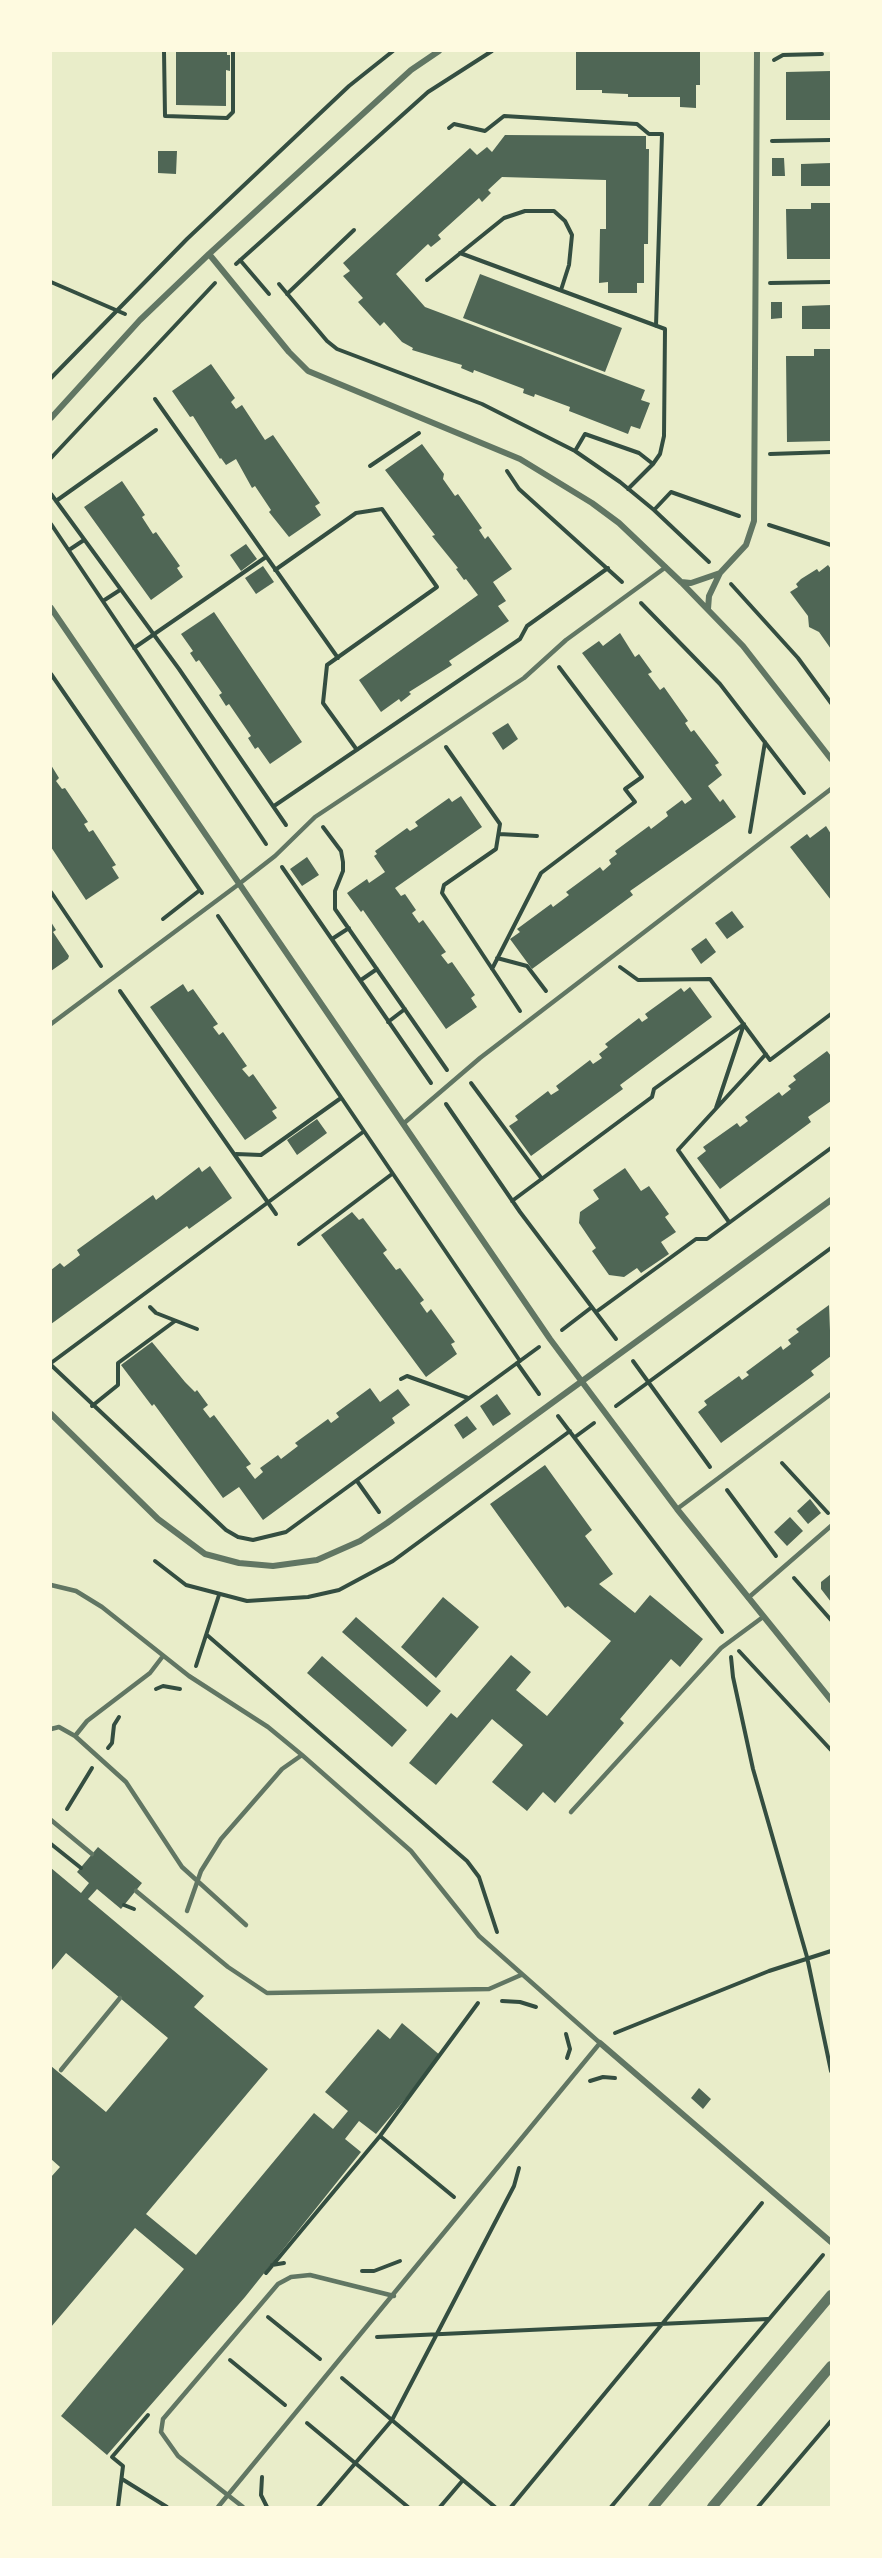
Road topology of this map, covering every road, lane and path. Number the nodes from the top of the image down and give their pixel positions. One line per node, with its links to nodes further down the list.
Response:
1 (164, 51): 2 (path)
2 (234, 51)
3 (393, 51): 23 (path)
4 (439, 51): 12 (street)
5 (492, 51): 13 (path)
6 (757, 51): 39 (street)
7 (449, 128): 25 (path)
8 (831, 140): 9 (path)
9 (772, 141)
10 (354, 230): 22 (path)
11 (460, 253): 15 (path); 20 (path); 20 (path)
12 (209, 254): 14 (street); 24 (street)
13 (240, 260): 14 (path); 21 (path)
14 (225, 274): 33 (path); 44 (street)
15 (427, 280)
16 (51, 282): 23 (path)
17 (831, 282): 18 (path)
18 (770, 283)
19 (279, 284): 22 (path)
20 (561, 290): 25 (path)
21 (269, 294)
22 (287, 294): 30 (path)
23 (117, 310): 24 (path); 26 (path)
24 (140, 320): 28 (street)
25 (657, 326): 34 (path)
26 (51, 378)
27 (155, 399): 43 (path)
28 (51, 418)
29 (156, 430): 37 (path)
30 (574, 451): 34 (path); 35 (path)
31 (831, 452): 32 (path)
32 (770, 454)
33 (51, 458)
34 (653, 464): 35 (path)
35 (628, 489): 38 (path)
36 (51, 494): 37 (path)
37 (56, 501): 40 (path)
38 (654, 510): 39 (path); 47 (path)
39 (754, 521): 41 (path); 47 (street)
40 (84, 540): 42 (path); 49 (path)
41 (831, 545)
42 (69, 550)
43 (266, 557): 46 (path); 53 (path)
44 (666, 567): 48 (street); 55 (lane)
45 (608, 568): 61 (path)
46 (275, 570): 56 (path); 56 (path)
47 (720, 573): 48 (street); 52 (street); 58 (path)
48 (681, 582): 52 (street)
49 (120, 590): 50 (path); 53 (path)
50 (103, 601)
51 (51, 608): 70 (street)
52 (708, 609): 62 (street)
53 (153, 635): 54 (path); 64 (path)
54 (135, 648)
55 (549, 654): 59 (lane); 76 (path)
56 (338, 658): 61 (path)
57 (51, 674): 72 (path)
58 (831, 702)
59 (437, 735): 65 (lane); 66 (path)
60 (765, 741): 69 (path)
61 (357, 750): 64 (path)
62 (831, 759)
63 (831, 789): 75 (lane)
64 (274, 806): 68 (path)
65 (315, 817): 68 (lane); 73 (path)
66 (499, 834): 67 (path); 79 (path)
67 (537, 836)
68 (295, 838): 70 (lane)
69 (749, 839)
70 (239, 884): 72 (lane); 94 (street)
71 (51, 892): 77 (path)
72 (211, 906): 80 (lane); 92 (path)
73 (349, 928): 74 (path); 78 (path)
74 (332, 939)
75 (612, 957): 88 (path); 90 (lane)
76 (497, 958): 79 (path); 82 (path)
77 (101, 966)
78 (377, 969): 81 (path); 83 (path)
79 (492, 969): 84 (path)
80 (112, 980): 87 (lane); 97 (path)
81 (360, 981)
82 (547, 993)
83 (405, 1009): 86 (path); 91 (path)
84 (521, 1012)
85 (831, 1014): 89 (path)
86 (388, 1022)
87 (51, 1024)
88 (744, 1024): 89 (path); 93 (path); 99 (path)
89 (766, 1054): 93 (path)
90 (463, 1072): 91 (lane); 99 (path)
91 (455, 1080): 94 (lane)
92 (341, 1098): 95 (path); 97 (path)
93 (716, 1108): 104 (path)
94 (403, 1124): 114 (street)
95 (363, 1132): 98 (path); 100 (path)
96 (831, 1148): 104 (path)
97 (236, 1154): 100 (path)
98 (392, 1174): 105 (path); 111 (path)
99 (542, 1179): 102 (path)
100 (269, 1200): 103 (path); 112 (path)
101 (831, 1200): 114 (street)
102 (512, 1201)
103 (276, 1214)
104 (729, 1222): 108 (path)
105 (299, 1244)
106 (831, 1248): 115 (path)
107 (150, 1307): 109 (path)
108 (596, 1312)
109 (175, 1321): 110 (path); 119 (path)
110 (197, 1329)
111 (520, 1361)
112 (51, 1364): 119 (path)
113 (401, 1379): 117 (path)
114 (581, 1380): 118 (street); 123 (street)
115 (648, 1382)
116 (831, 1394): 123 (lane)
117 (469, 1398): 118 (path); 122 (path)
118 (548, 1405): 125 (street); 132 (path)
119 (92, 1406): 122 (path)
120 (51, 1414): 125 (street)
121 (782, 1463): 124 (path)
122 (357, 1480): 125 (path)
123 (677, 1509): 129 (street)
124 (831, 1515)
125 (387, 1522)
126 (831, 1526): 129 (lane)
127 (51, 1584): 133 (lane)
128 (219, 1595): 131 (path)
129 (748, 1598): 130 (street)
130 (763, 1617): 132 (lane); 136 (street)
131 (207, 1635): 134 (path); 153 (path)
132 (730, 1641): 140 (path); 144 (lane); 155 (path)
133 (163, 1656): 134 (lane); 139 (lane)
134 (189, 1676): 135 (path); 141 (lane)
135 (152, 1691)
136 (831, 1700)
137 (122, 1713): 142 (path)
138 (51, 1729): 139 (lane)
139 (75, 1736): 142 (lane)
140 (831, 1750)
141 (302, 1755): 149 (lane); 156 (lane)
142 (100, 1759): 143 (path); 149 (lane)
143 (67, 1809)
144 (571, 1812)
145 (51, 1820): 147 (lane)
146 (51, 1844): 148 (path)
147 (92, 1854)
148 (81, 1868)
149 (199, 1883): 151 (lane); 152 (lane)
150 (136, 1891): 156 (lane)
151 (187, 1911)
152 (246, 1925)
153 (498, 1933)
154 (831, 1951): 155 (path)
155 (807, 1957): 163 (path); 168 (path)
156 (521, 1975): 165 (lane)
157 (120, 1998): 167 (lane)
158 (468, 2000): 171 (path)
159 (500, 2001): 160 (path)
160 (537, 2008)
161 (606, 2026): 163 (path)
162 (564, 2031): 166 (path)
163 (615, 2033): 164 (path)
164 (624, 2041)
165 (600, 2043): 179 (street); 188 (lane)
166 (567, 2060)
167 (61, 2070)
168 (831, 2071)
169 (618, 2079): 170 (path)
170 (587, 2084)
171 (380, 2136): 175 (path); 184 (path)
172 (512, 2173): 196 (path)
173 (462, 2188): 175 (path)
174 (753, 2195): 176 (path)
175 (454, 2197): 177 (path)
176 (762, 2203): 178 (path); 193 (path)
177 (447, 2206)
178 (771, 2210)
179 (831, 2244): 181 (path)
180 (814, 2247): 181 (path)
181 (823, 2255): 192 (path)
182 (401, 2260): 185 (path)
183 (293, 2261): 184 (path)
184 (272, 2265): 186 (path)
185 (353, 2269)
186 (259, 2281)
187 (831, 2295): 225 (street)
188 (394, 2296): 189 (lane); 205 (lane)
189 (258, 2307): 191 (path); 215 (lane)
190 (275, 2308): 191 (path)
191 (268, 2317): 194 (path); 201 (path)
192 (768, 2319): 193 (path); 224 (path)
193 (663, 2324): 196 (path); 223 (path)
194 (261, 2326)
195 (385, 2328): 197 (path)
196 (438, 2334): 197 (path); 211 (path)
197 (377, 2337): 198 (path)
198 (370, 2345)
199 (329, 2352): 201 (path)
200 (239, 2353): 203 (path)
201 (322, 2361): 204 (path); 205 (path)
202 (831, 2366): 226 (street)
203 (224, 2370)
204 (315, 2370)
205 (333, 2370): 207 (path); 215 (lane)
206 (350, 2370): 207 (path)
207 (343, 2378): 211 (path)
208 (292, 2396): 210 (path)
209 (149, 2413): 213 (path)
210 (278, 2414)
211 (392, 2420): 214 (path); 220 (path)
212 (831, 2421): 227 (path)
213 (122, 2479): 216 (path); 217 (path)
214 (463, 2480): 221 (path); 222 (path)
215 (229, 2495): 218 (lane); 219 (lane)
216 (118, 2507)
217 (167, 2507)
218 (218, 2507)
219 (243, 2507)
220 (318, 2507)
221 (440, 2507)
222 (495, 2507)
223 (511, 2507)
224 (611, 2507)
225 (653, 2507)
226 (712, 2507)
227 (758, 2507)

